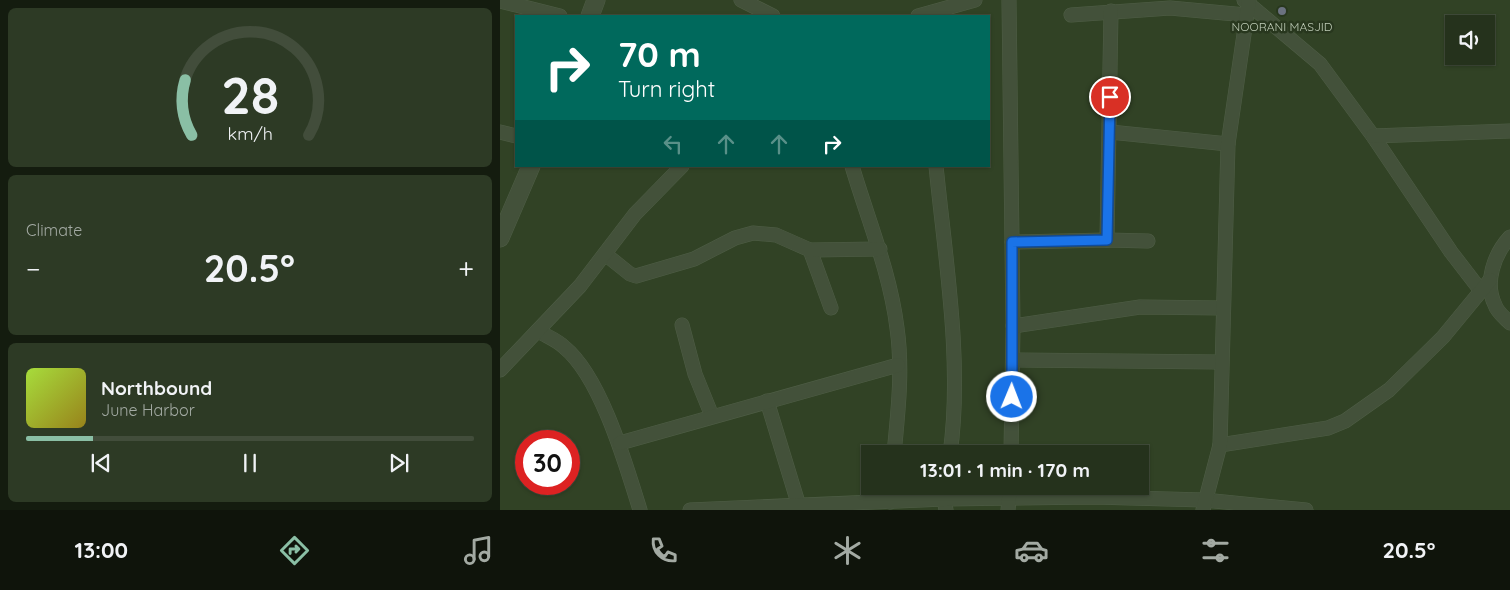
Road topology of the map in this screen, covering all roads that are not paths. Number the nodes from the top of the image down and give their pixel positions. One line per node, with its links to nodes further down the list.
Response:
1 (596, 0): 10 (street)
2 (741, 0): 11 (street)
3 (976, 0): 8 (street)
4 (1009, 0): 27 (street)
5 (500, 1): 9 (street)
6 (1247, 5): 7 (street); 17 (street); 18 (street)
7 (1111, 11): 12 (street); 15 (street)
8 (921, 12)
9 (556, 15)
10 (590, 15)
11 (771, 15)
12 (1071, 15)
13 (1510, 131): 17 (street)
14 (500, 132): 16 (street)
15 (1110, 132): 18 (street); 25 (street)
16 (515, 136)
17 (1373, 136): 31 (street)
18 (1228, 144): 33 (street)
19 (531, 167): 24 (street)
20 (681, 167): 30 (street)
21 (852, 167): 28 (street)
22 (936, 167): 46 (street)
23 (1510, 237): 31 (street)
24 (500, 238)
25 (1107, 240): 26 (street); 27 (street)
26 (1148, 241)
27 (1012, 242): 36 (street)
28 (880, 249): 29 (street); 40 (street)
29 (810, 250): 30 (street); 32 (street)
30 (605, 254): 37 (street)
31 (1486, 285): 34 (street); 48 (street)
32 (831, 308)
33 (1223, 308): 36 (street); 39 (street)
34 (1510, 323)
35 (682, 325): 43 (street)
36 (1013, 326): 38 (street)
37 (538, 331): 41 (street); 44 (street)
38 (1013, 360): 39 (street); 47 (street)
39 (1221, 362): 48 (street)
40 (898, 364): 42 (street); 45 (street)
41 (500, 370)
42 (767, 400): 43 (street); 55 (street)
43 (712, 416): 44 (street)
44 (620, 443): 60 (street)
45 (895, 445)
46 (951, 445)
47 (1011, 445)
48 (1220, 445): 54 (street)
49 (945, 498): 50 (street); 53 (street)
50 (1009, 498): 51 (street)
51 (1069, 504): 52 (street)
52 (1126, 504): 54 (street)
53 (886, 505): 56 (street)
54 (1203, 505): 57 (street)
55 (799, 506): 56 (street); 59 (street)
56 (827, 508)
57 (1267, 508): 62 (street)
58 (711, 509): 59 (street); 61 (street)
59 (766, 509)
60 (640, 510)
61 (690, 510)
62 (1306, 510)

